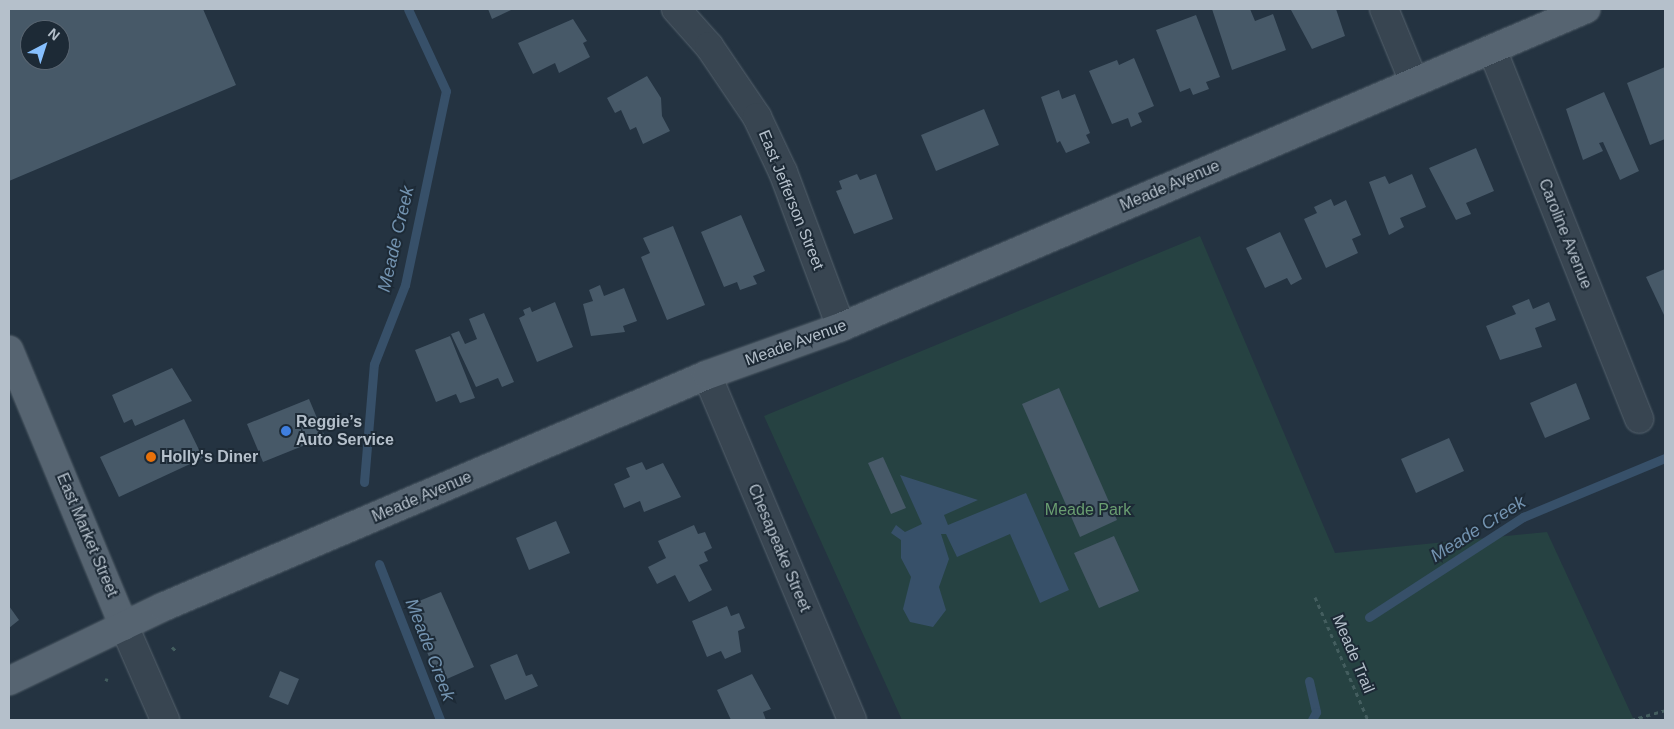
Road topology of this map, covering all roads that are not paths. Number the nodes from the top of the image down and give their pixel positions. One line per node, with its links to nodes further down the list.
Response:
1 (676, 9): 6 (street, East Jefferson Street)
2 (1384, 9): 5 (street)
3 (1586, 9): 4 (main road, Meade Avenue)
4 (1492, 49): 5 (main road, Meade Avenue); 9 (street, Caroline Avenue)
5 (1414, 82): 6 (main road, Meade Avenue)
6 (841, 327): 8 (main road, Meade Avenue)
7 (9, 350): 10 (main road, East Market Street)
8 (708, 375): 10 (main road, Meade Avenue); 13 (street, Chesapeake Street)
9 (1639, 419)
10 (124, 626): 11 (main road, Meade Avenue); 12 (street, East Market Street)
11 (9, 681)
12 (165, 720)
13 (852, 720)

